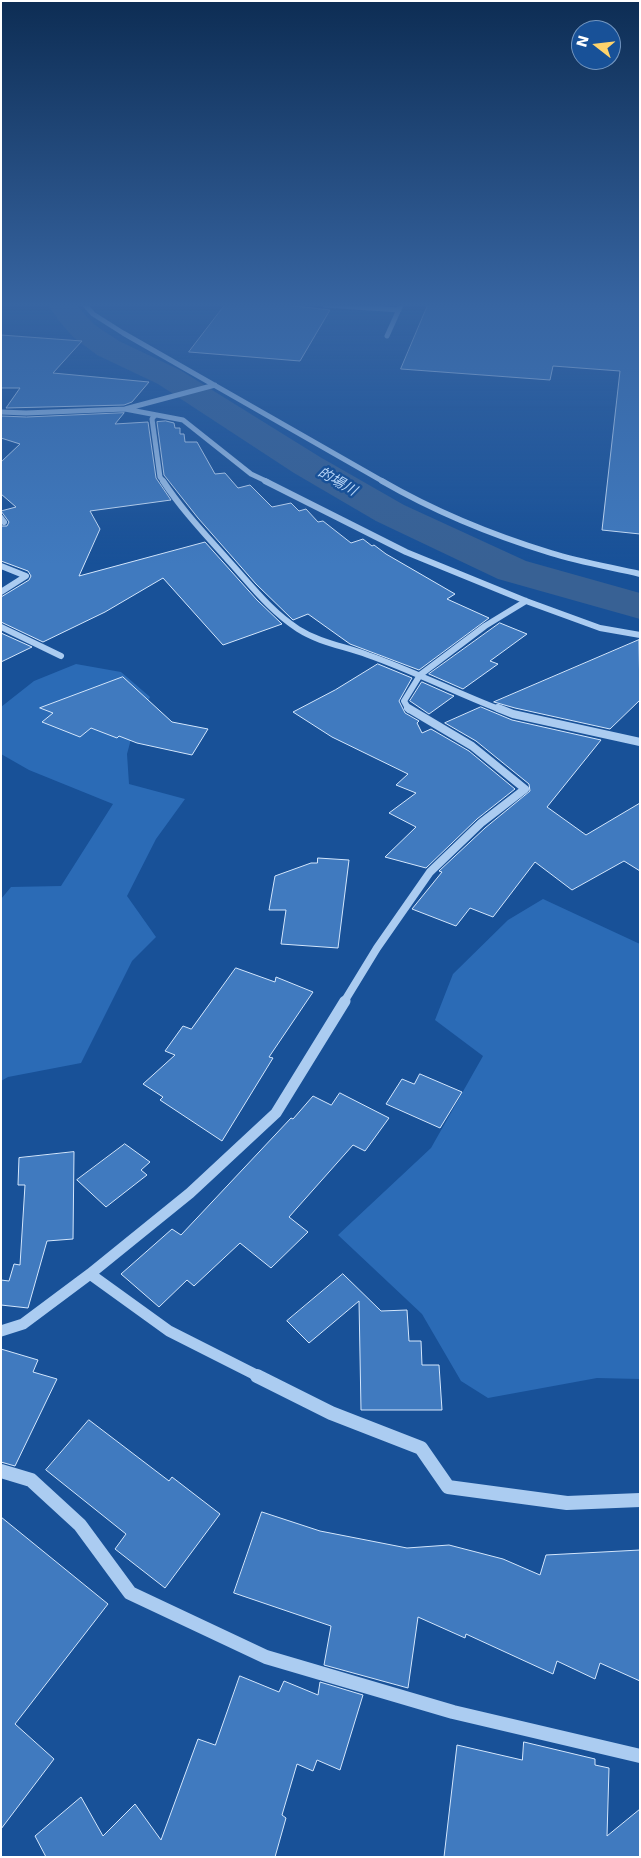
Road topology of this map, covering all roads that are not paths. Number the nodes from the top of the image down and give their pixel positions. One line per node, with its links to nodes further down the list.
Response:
1 (193, 392): 3 (street)
2 (225, 392): 7 (street)
3 (125, 409): 4 (street); 5 (street)
4 (1, 412)
5 (155, 415): 9 (street); 13 (street)
6 (1, 566): 8 (street)
7 (640, 574)
8 (1, 592)
9 (526, 601): 11 (street); 13 (street)
10 (1, 626): 12 (street)
11 (640, 635)
12 (61, 656)
13 (420, 675): 14 (street); 15 (street)
14 (640, 742)
15 (90, 1274): 16 (street); 18 (street)
16 (1, 1331)
17 (1, 1470): 19 (street)
18 (640, 1500)
19 (640, 1756)

